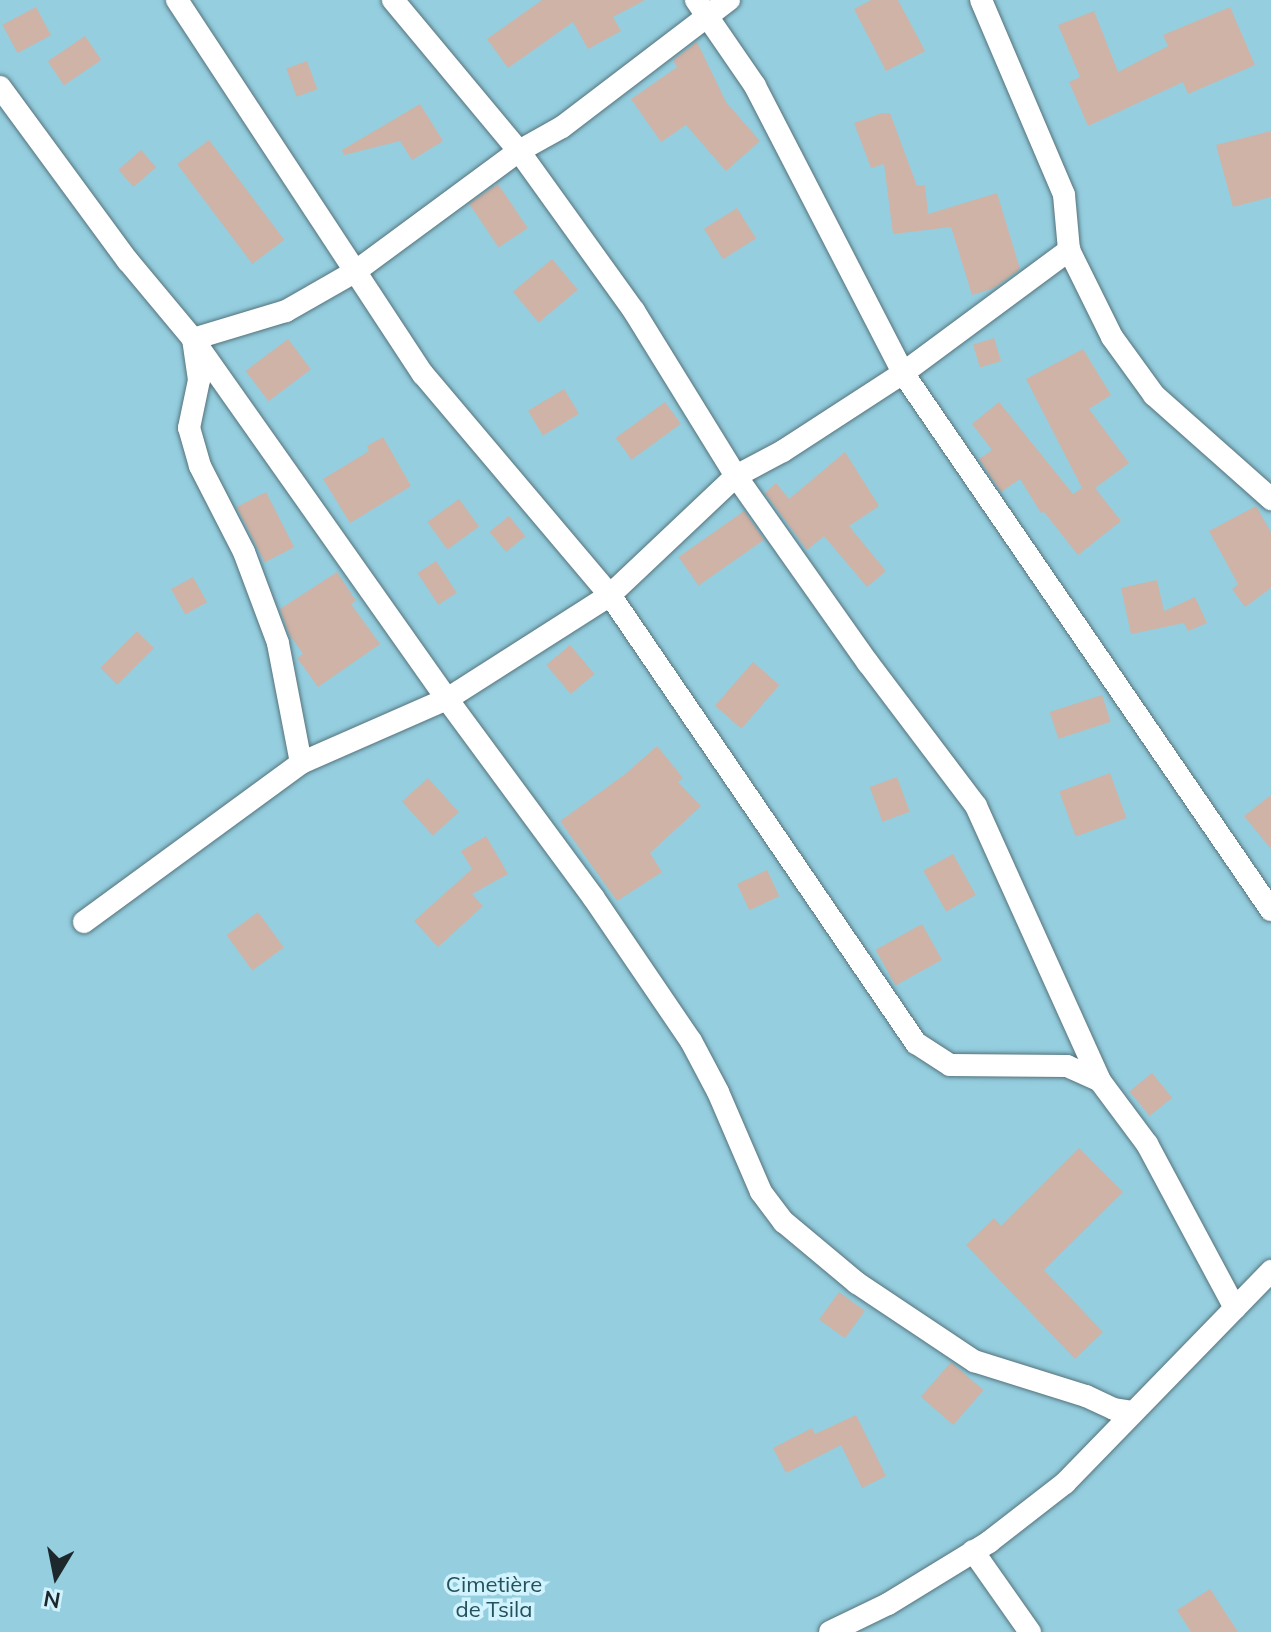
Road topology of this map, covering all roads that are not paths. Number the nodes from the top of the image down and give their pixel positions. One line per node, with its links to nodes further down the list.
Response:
1 (177, 0): 9 (street)
2 (393, 0): 7 (street)
3 (729, 0): 5 (street)
4 (981, 0): 8 (street)
5 (701, 8): 7 (street); 11 (street)
6 (0, 87): 10 (street)
7 (519, 151): 9 (street); 12 (street)
8 (1069, 250): 11 (street); 13 (street)
9 (356, 271): 10 (street); 14 (street)
10 (193, 339): 15 (street); 16 (street)
11 (903, 373): 12 (street); 17 (street)
12 (736, 476): 14 (street); 19 (street)
13 (1271, 499)
14 (610, 595): 15 (street); 19 (street)
15 (447, 699): 16 (street); 22 (street)
16 (301, 763): 18 (street)
17 (1271, 910)
18 (84, 922)
19 (1100, 1081): 21 (street)
20 (1271, 1271): 21 (street)
21 (1235, 1308): 22 (street)
22 (1132, 1412): 23 (street)
23 (973, 1551): 24 (street); 25 (street)
24 (830, 1632)
25 (1030, 1632)

